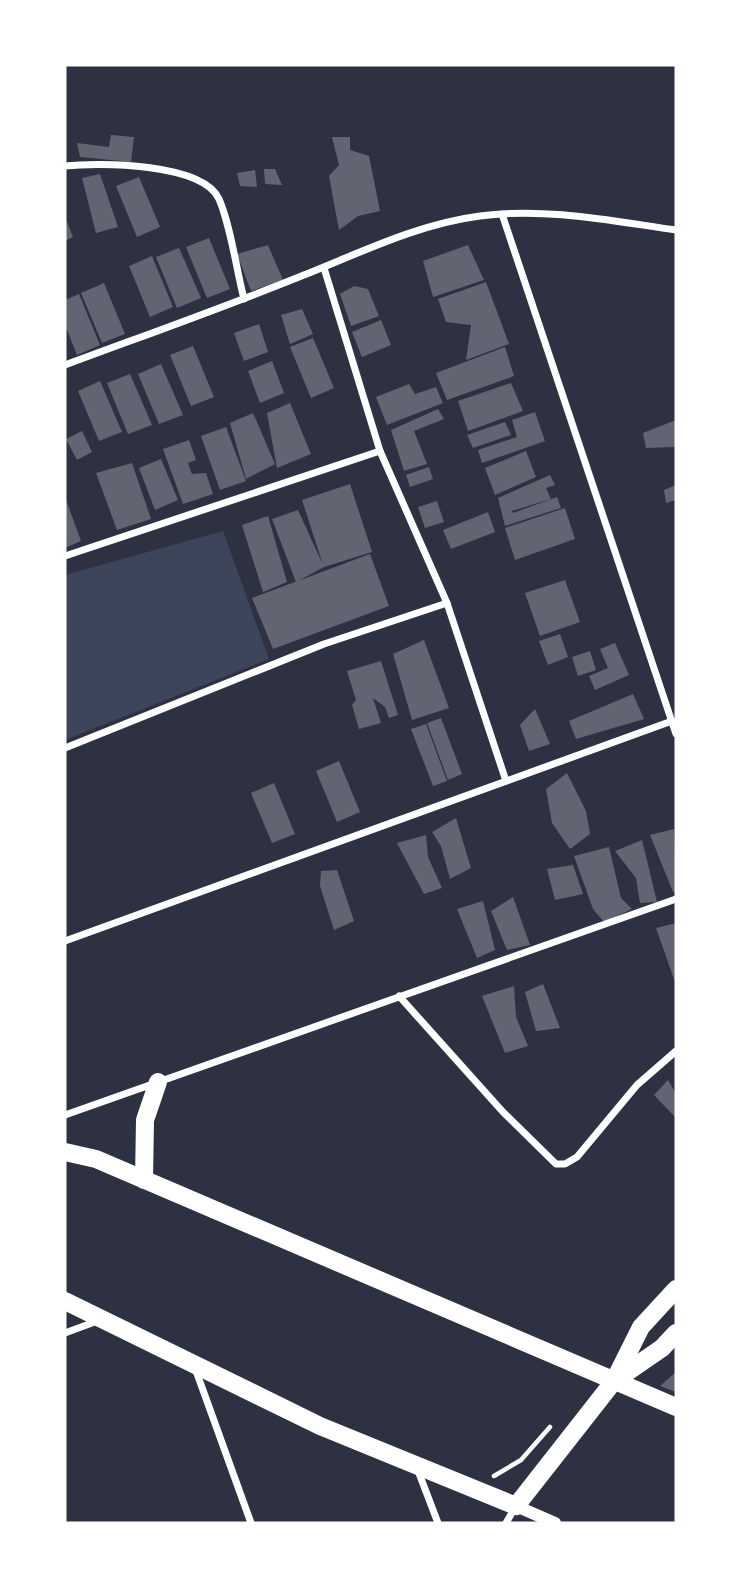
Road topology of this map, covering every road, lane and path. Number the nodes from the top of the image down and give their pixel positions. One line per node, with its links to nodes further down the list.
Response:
1 (65, 166): 5 (street)
2 (502, 214): 3 (street); 4 (street); 10 (street)
3 (676, 230)
4 (324, 268): 5 (street); 7 (street)
5 (244, 299): 6 (street)
6 (65, 365)
7 (380, 451): 8 (street); 9 (street)
8 (65, 555)
9 (447, 603): 12 (street); 13 (street)
10 (672, 721): 11 (street); 13 (street)
11 (676, 734)
12 (65, 748)
13 (506, 781): 15 (street)
14 (676, 899): 16 (street)
15 (65, 941)
16 (399, 996): 17 (street); 18 (street)
17 (676, 1051)
18 (158, 1082): 19 (street); 21 (main road)
19 (65, 1115)
20 (65, 1152): 21 (main road)
21 (144, 1180): 28 (main road)
22 (676, 1289): 28 (main road)
23 (65, 1301): 24 (main road)
24 (103, 1320): 25 (street); 27 (main road)
25 (65, 1333)
26 (676, 1333): 28 (main road)
27 (193, 1364): 31 (main road); 34 (street)
28 (614, 1381): 29 (main road); 33 (main road)
29 (676, 1407)
30 (555, 1421): 32 (path)
31 (417, 1466): 33 (main road); 35 (street)
32 (482, 1479)
33 (516, 1506): 36 (street); 37 (street)
34 (251, 1523)
35 (438, 1523)
36 (506, 1523)
37 (555, 1523)

